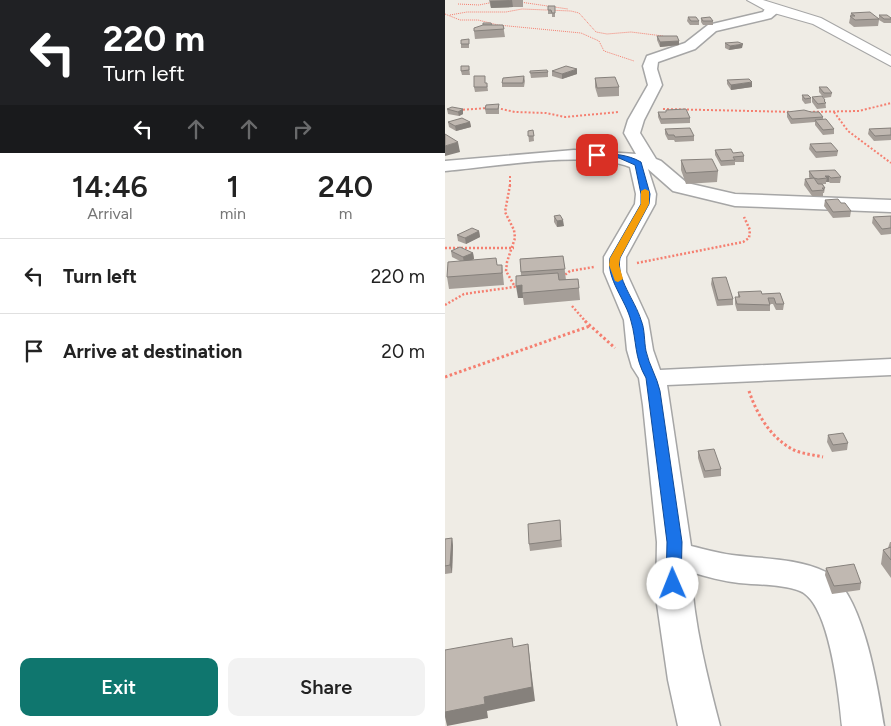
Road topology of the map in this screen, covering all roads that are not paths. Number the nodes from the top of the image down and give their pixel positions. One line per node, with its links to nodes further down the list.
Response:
1 (753, 0): 2 (street)
2 (771, 8): 3 (street); 4 (street)
3 (891, 62)
4 (640, 160): 5 (street); 6 (street); 8 (street)
5 (445, 166)
6 (891, 206)
7 (891, 367): 8 (street)
8 (648, 372): 9 (street)
9 (673, 555): 10 (street); 11 (street)
10 (699, 726)
11 (863, 726)

